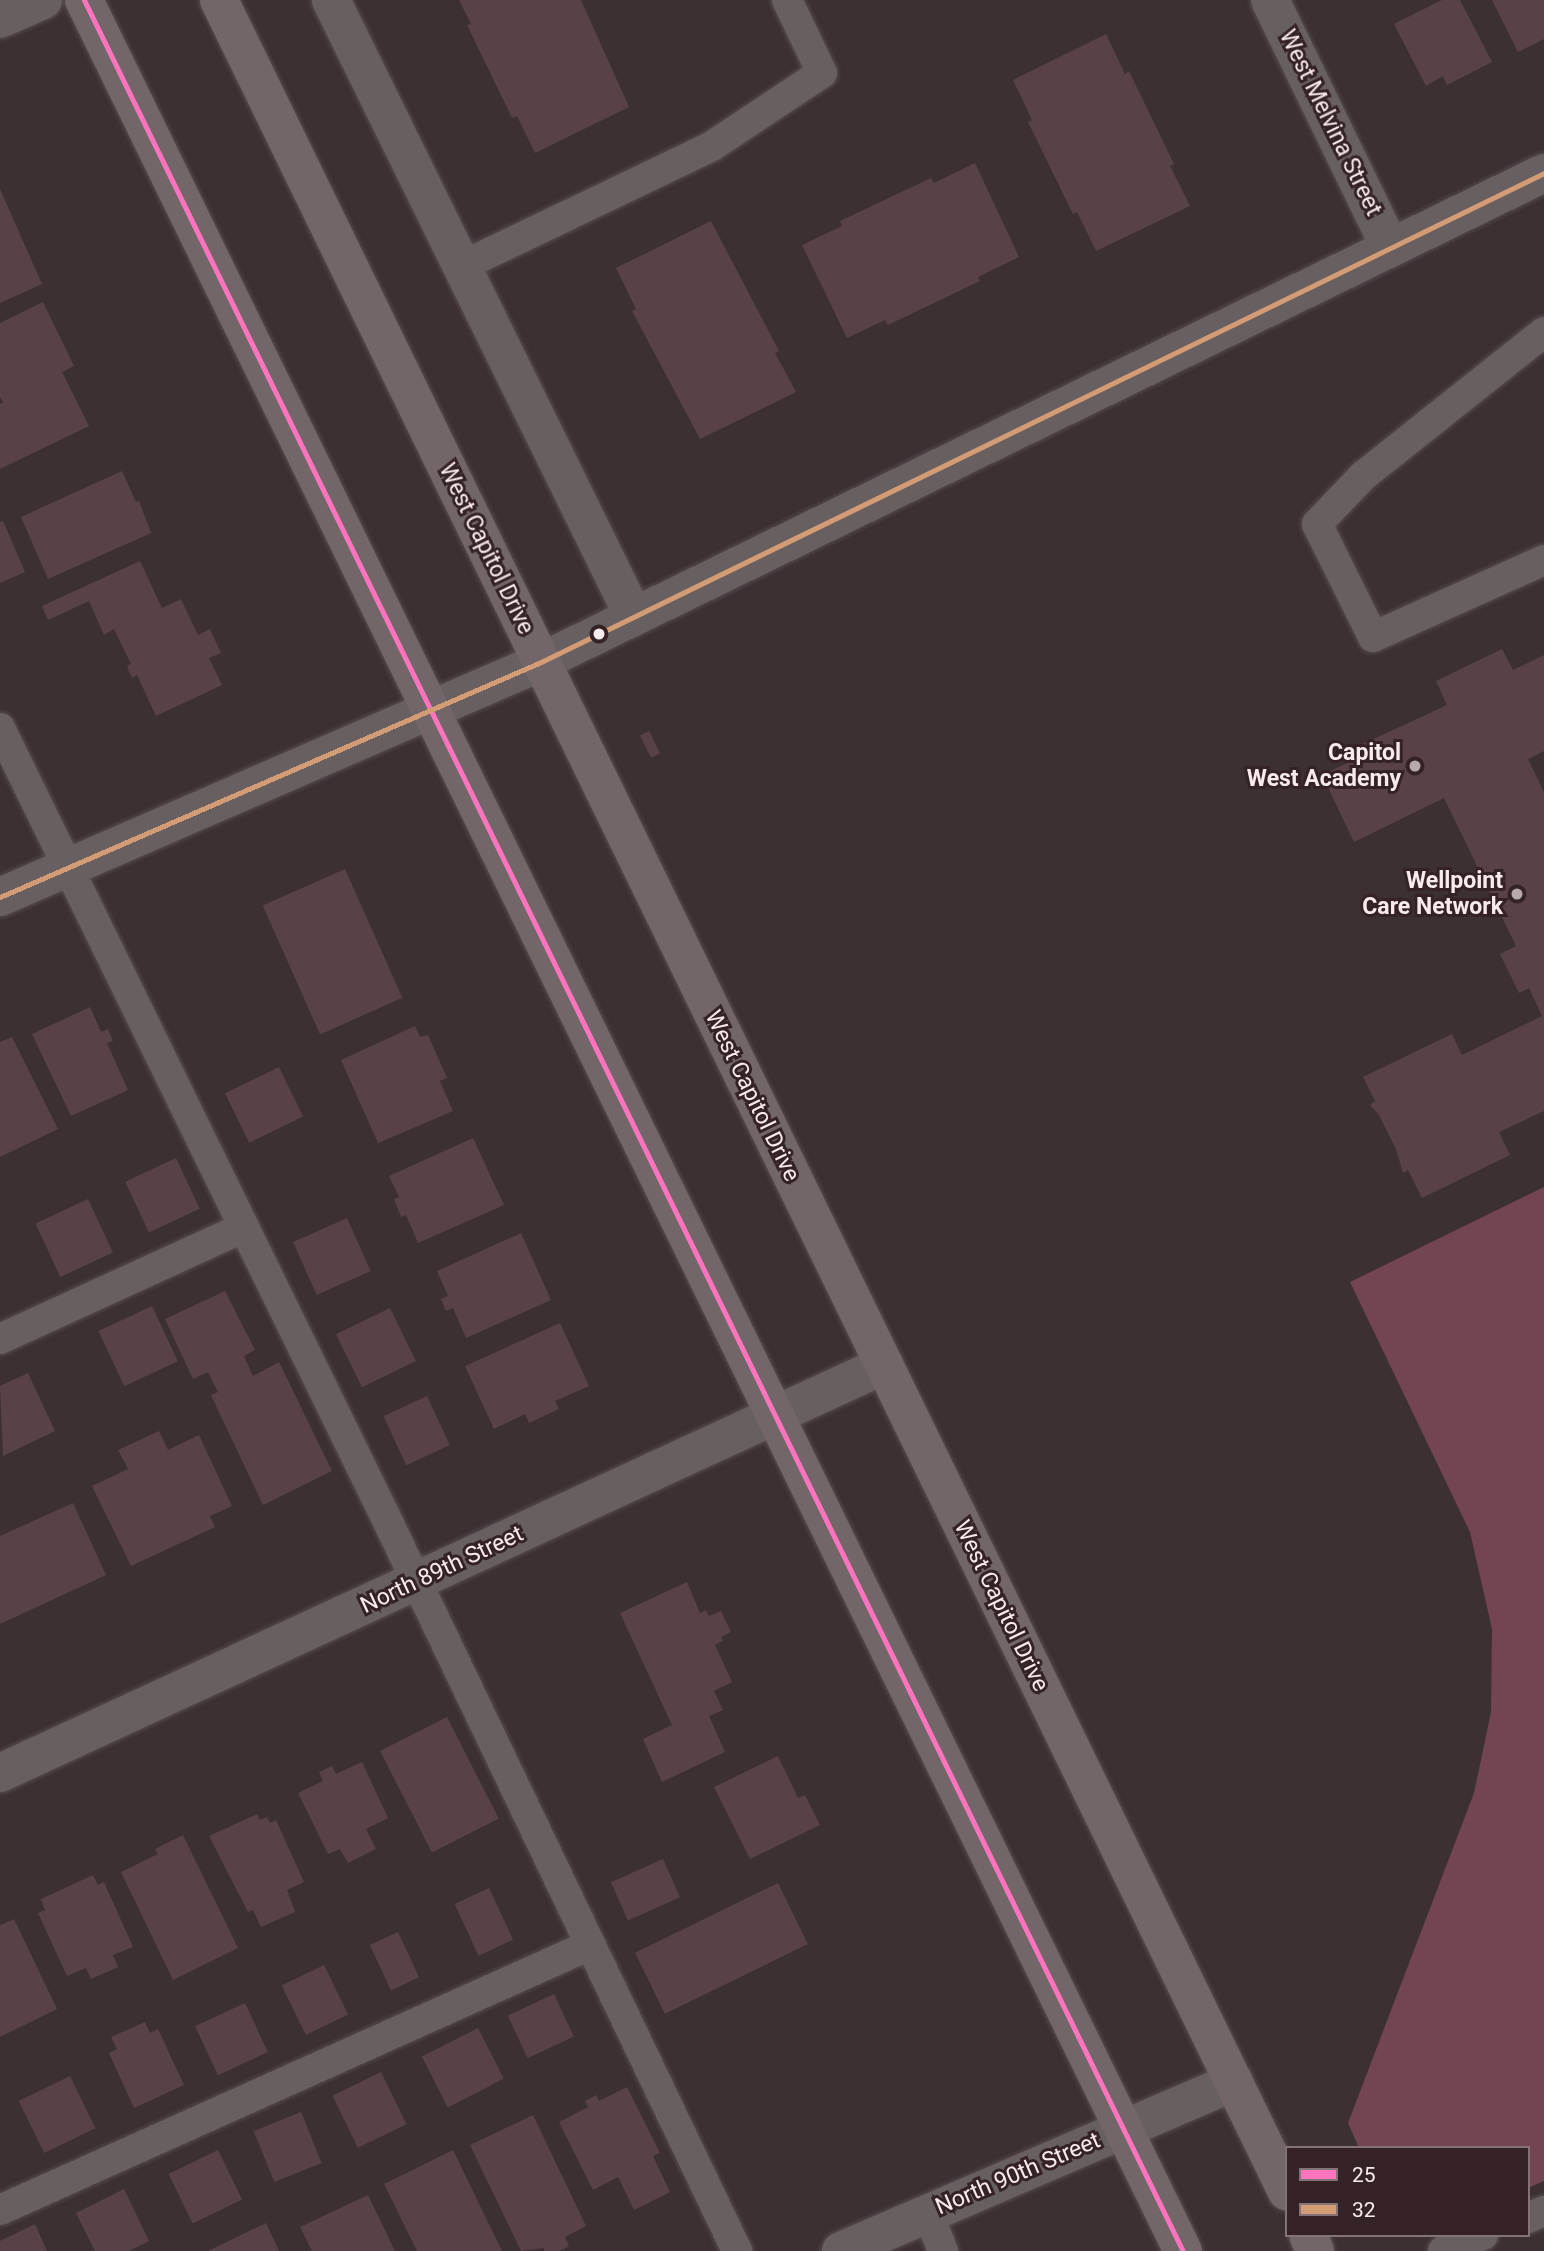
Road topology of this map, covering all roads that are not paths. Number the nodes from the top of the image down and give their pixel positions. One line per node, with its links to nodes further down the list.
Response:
1 (43, 0): 7 (street)
2 (84, 0): 15 (main road)
3 (219, 0): 14 (main road, West Capitol Drive)
4 (331, 0): 10 (street)
5 (787, 0): 10 (lane)
6 (1270, 0): 9 (street, West Melvina Street)
7 (0, 19)
8 (1544, 173): 9 (street)
9 (1390, 247): 13 (street)
10 (461, 266): 13 (street)
11 (1544, 332): 12 (lane)
12 (1544, 560)
13 (634, 618): 14 (street)
14 (541, 662): 15 (street); 21 (main road, West Capitol Drive)
15 (429, 709): 17 (street); 22 (main road)
16 (0, 728): 17 (lane)
17 (67, 866): 18 (street); 19 (lane)
18 (0, 897)
19 (243, 1228): 20 (lane); 23 (lane)
20 (0, 1339)
21 (884, 1365): 22 (street, North 89th Street); 26 (main road, West Capitol Drive)
22 (774, 1414): 23 (street, North 89th Street); 27 (main road)
23 (417, 1582): 24 (street, North 89th Street); 25 (lane)
24 (0, 1773)
25 (590, 1945): 29 (lane); 32 (lane)
26 (1234, 2082): 27 (street, North 90th Street); 28 (main road, West Capitol Drive)
27 (1122, 2129): 30 (street, North 90th Street); 35 (main road)
28 (1285, 2188)
29 (0, 2210)
30 (928, 2213): 33 (street, North 90th Street); 34 (lane)
31 (1478, 2237): 36 (lane)
32 (737, 2251)
33 (841, 2251)
34 (943, 2251)
35 (1182, 2251)
36 (1443, 2251)

